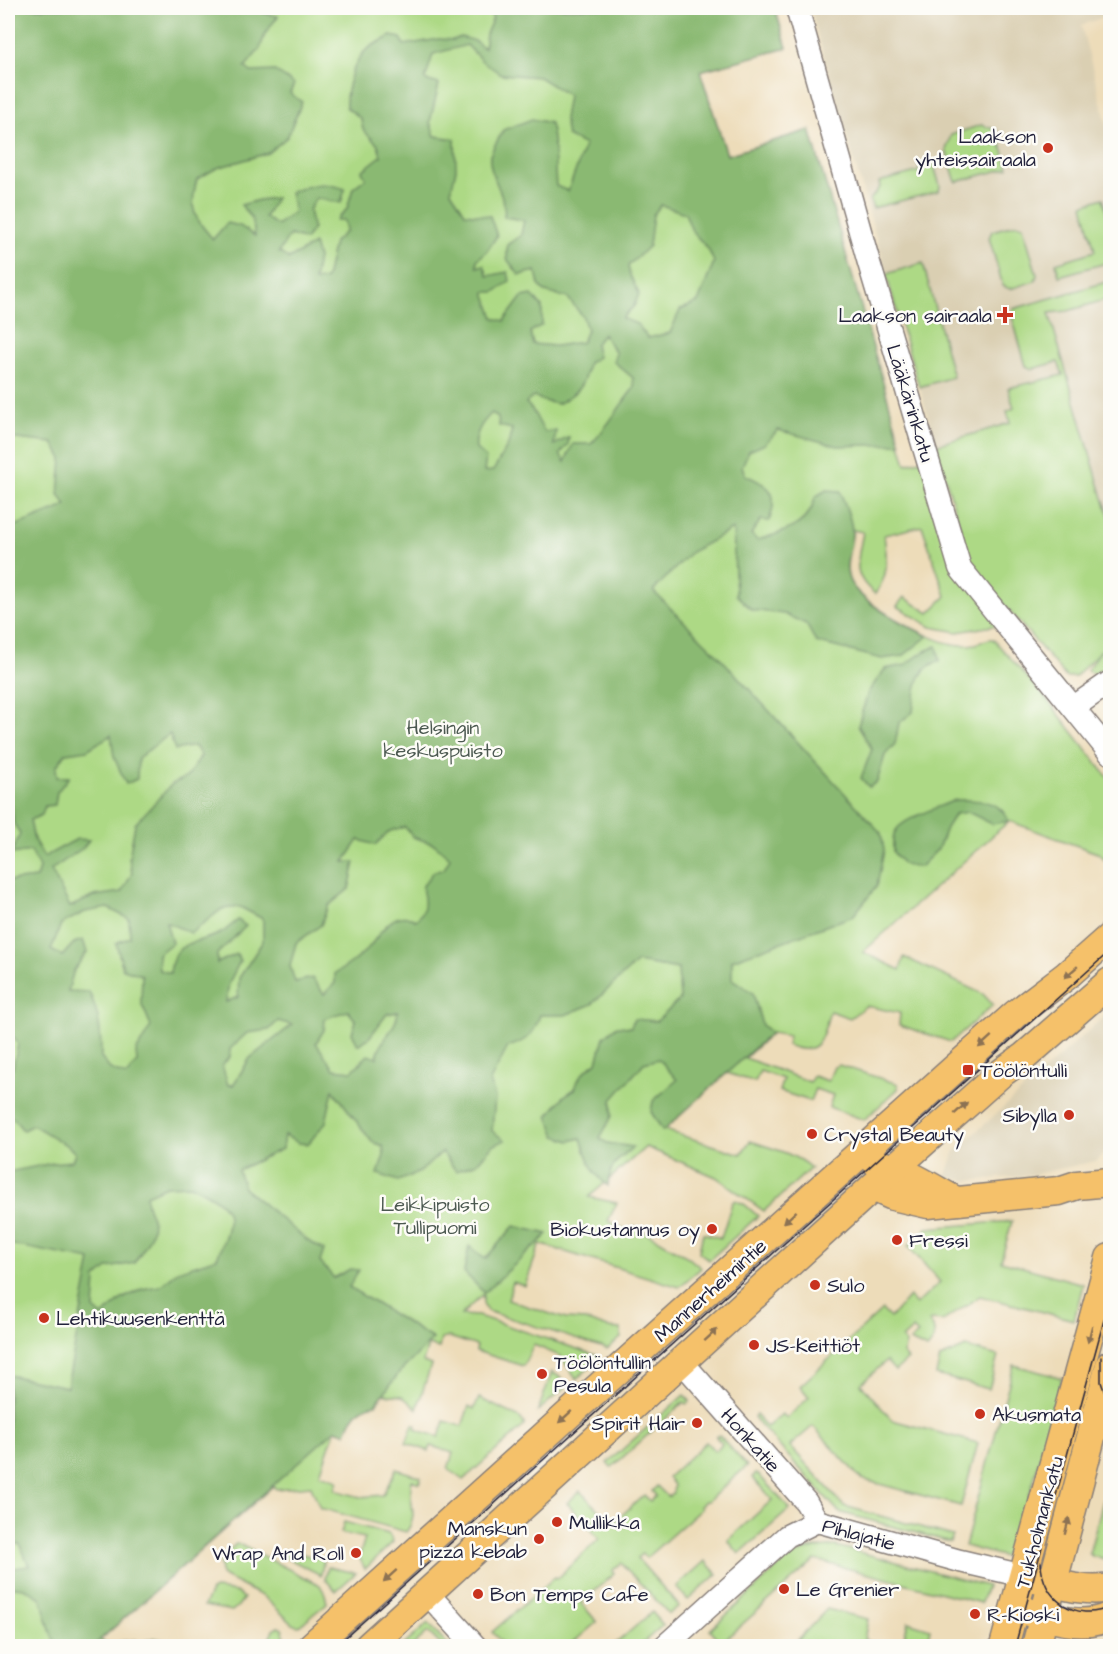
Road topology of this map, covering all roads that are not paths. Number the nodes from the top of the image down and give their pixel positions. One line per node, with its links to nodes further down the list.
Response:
1 (797, 8): 3 (street, Lääkärinkatu)
2 (1110, 682): 3 (street)
3 (1078, 712): 4 (street, Lääkärinkatu)
4 (1110, 753)
5 (1110, 937): 7 (main road, Mannerheimintie, one-way to 7)
6 (1110, 982): 8 (main road, Mannerheimintie, one-way to 6)
7 (850, 1164): 8 (main road); 25 (main road, Mannerheimintie, one-way to 25)
8 (895, 1168): 10 (main road, Mannerheimintie); 13 (main road)
9 (1110, 1182): 11 (main road)
10 (873, 1187): 13 (main road); 15 (main road, Mannerheimintie, one-way to 10)
11 (1059, 1191): 12 (main road); 13 (main road)
12 (1110, 1200)
13 (956, 1201)
14 (1110, 1258): 18 (main road, Tukholmankatu, one-way to 18)
15 (682, 1362): 17 (street, Honkatie); 21 (main road, Mannerheimintie)
16 (1110, 1365): 19 (main road, Tukholmankatu, one-way to 16)
17 (817, 1521): 18 (street, Pihlajatie); 28 (street, Pihlajatie)
18 (1024, 1576): 19 (main road); 22 (main road, Tukholmankatu)
19 (1053, 1582): 20 (main road); 23 (main road, Tukholmankatu)
20 (1110, 1588)
21 (428, 1594): 26 (main road, Mannerheimintie); 27 (street)
22 (1015, 1608): 23 (main road); 29 (main road, Tukholmankatu)
23 (1044, 1616): 24 (main road); 30 (main road, Tukholmankatu)
24 (1110, 1616)
25 (312, 1647)
26 (369, 1647)
27 (475, 1647)
28 (665, 1647)
29 (1004, 1647)
30 (1036, 1647)

